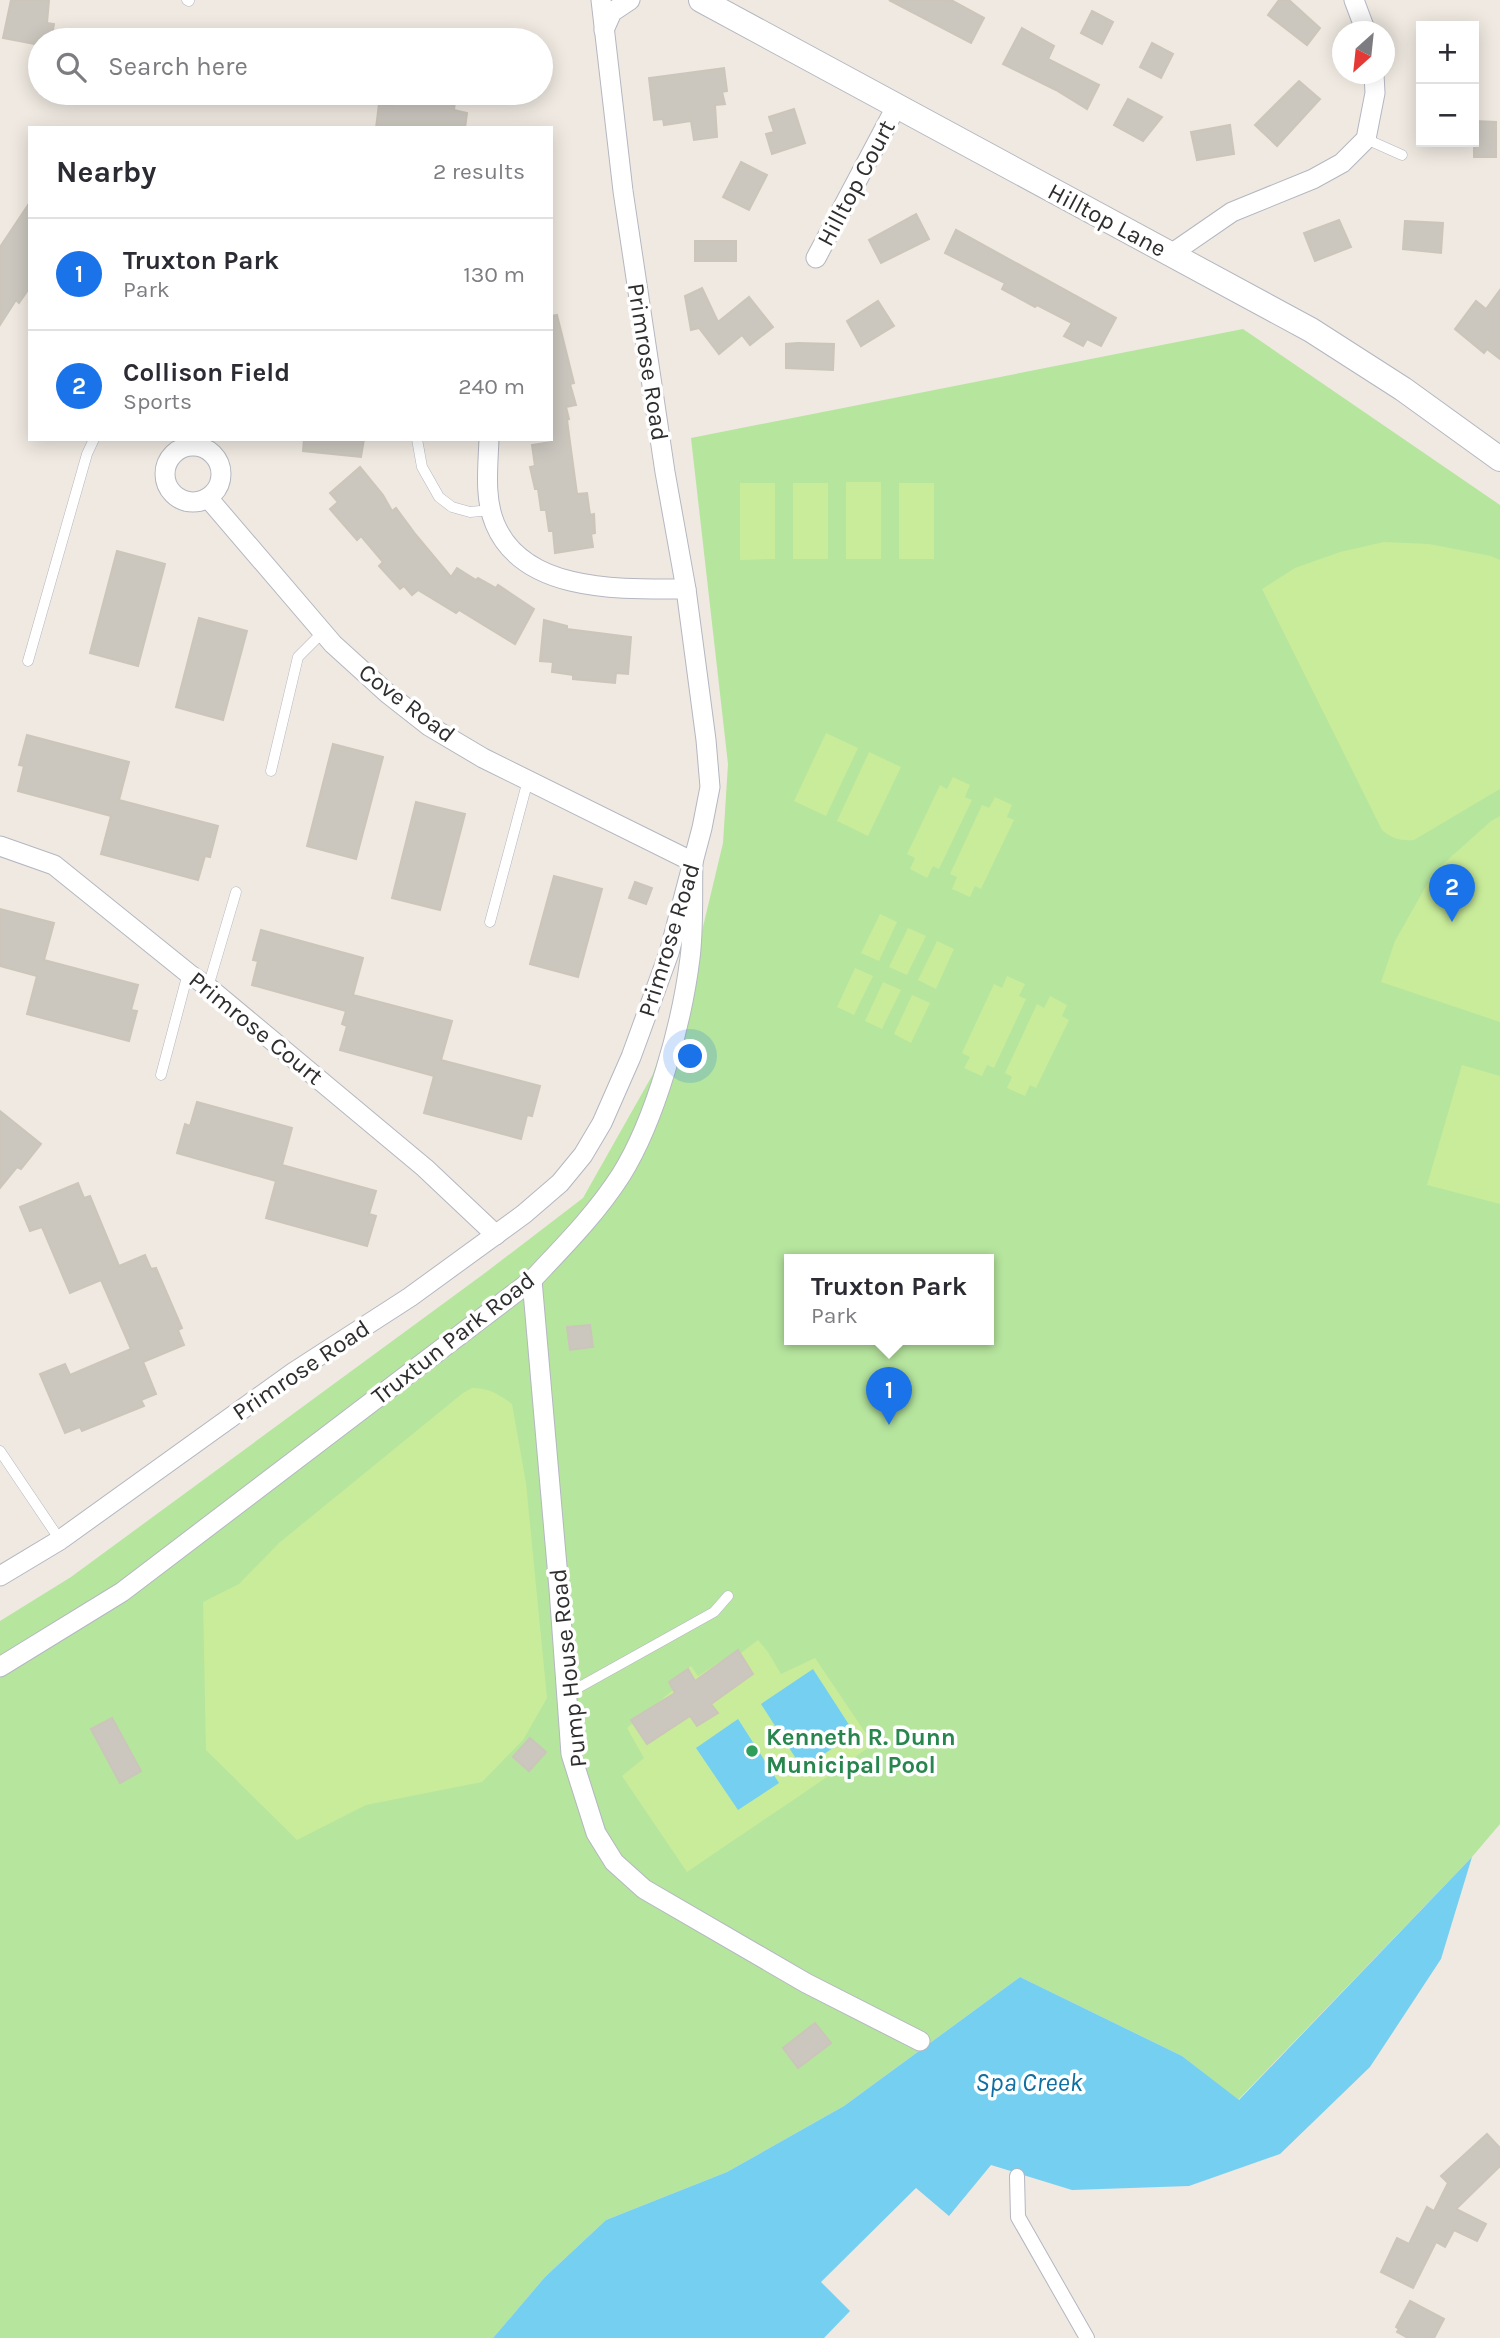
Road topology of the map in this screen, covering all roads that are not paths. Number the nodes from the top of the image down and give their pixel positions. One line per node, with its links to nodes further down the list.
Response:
1 (601, 0): 7 (street, Primrose Road)
2 (630, 0): 7 (street)
3 (701, 0): 5 (street, Hilltop Lane)
4 (1354, 0): 6 (street)
5 (736, 8): 9 (street, Hilltop Lane)
6 (1362, 21)
7 (604, 31): 21 (street, Primrose Road)
8 (1375, 84): 10 (street)
9 (895, 107): 12 (street, Hilltop Lane); 13 (street, Hilltop Court)
10 (1366, 139): 11 (lane); 12 (street)
11 (1402, 155)
12 (1171, 254): 18 (street, Hilltop Lane)
13 (816, 258)
14 (93, 441): 23 (lane)
15 (417, 441): 20 (lane)
16 (489, 441): 20 (street)
17 (169, 445): 19 (street); 19 (street)
18 (1500, 459)
19 (208, 498): 22 (street, Cove Road)
20 (492, 510): 21 (street)
21 (686, 589): 27 (street, Primrose Road)
22 (323, 632): 24 (lane); 25 (street, Cove Road)
23 (28, 661)
24 (271, 771)
25 (529, 780): 27 (street, Cove Road); 29 (lane)
26 (0, 846): 30 (street, Primrose Court)
27 (693, 862): 33 (street, Primrose Road); 34 (street, Truxtun Park Road)
28 (236, 892): 31 (lane)
29 (491, 922)
30 (188, 973): 31 (street, Primrose Court); 32 (lane)
31 (208, 987): 33 (street, Primrose Court)
32 (161, 1075)
33 (496, 1235): 36 (street, Primrose Road)
34 (531, 1280): 39 (street, Truxtun Park Road); 40 (street, Pump House Road)
35 (0, 1451): 36 (lane)
36 (60, 1540): 37 (street, Primrose Road)
37 (0, 1576)
38 (728, 1596): 40 (lane)
39 (0, 1667)
40 (567, 1694): 41 (street, Pump House Road)
41 (920, 2041)
42 (1017, 2176): 43 (street)
43 (1087, 2338)

